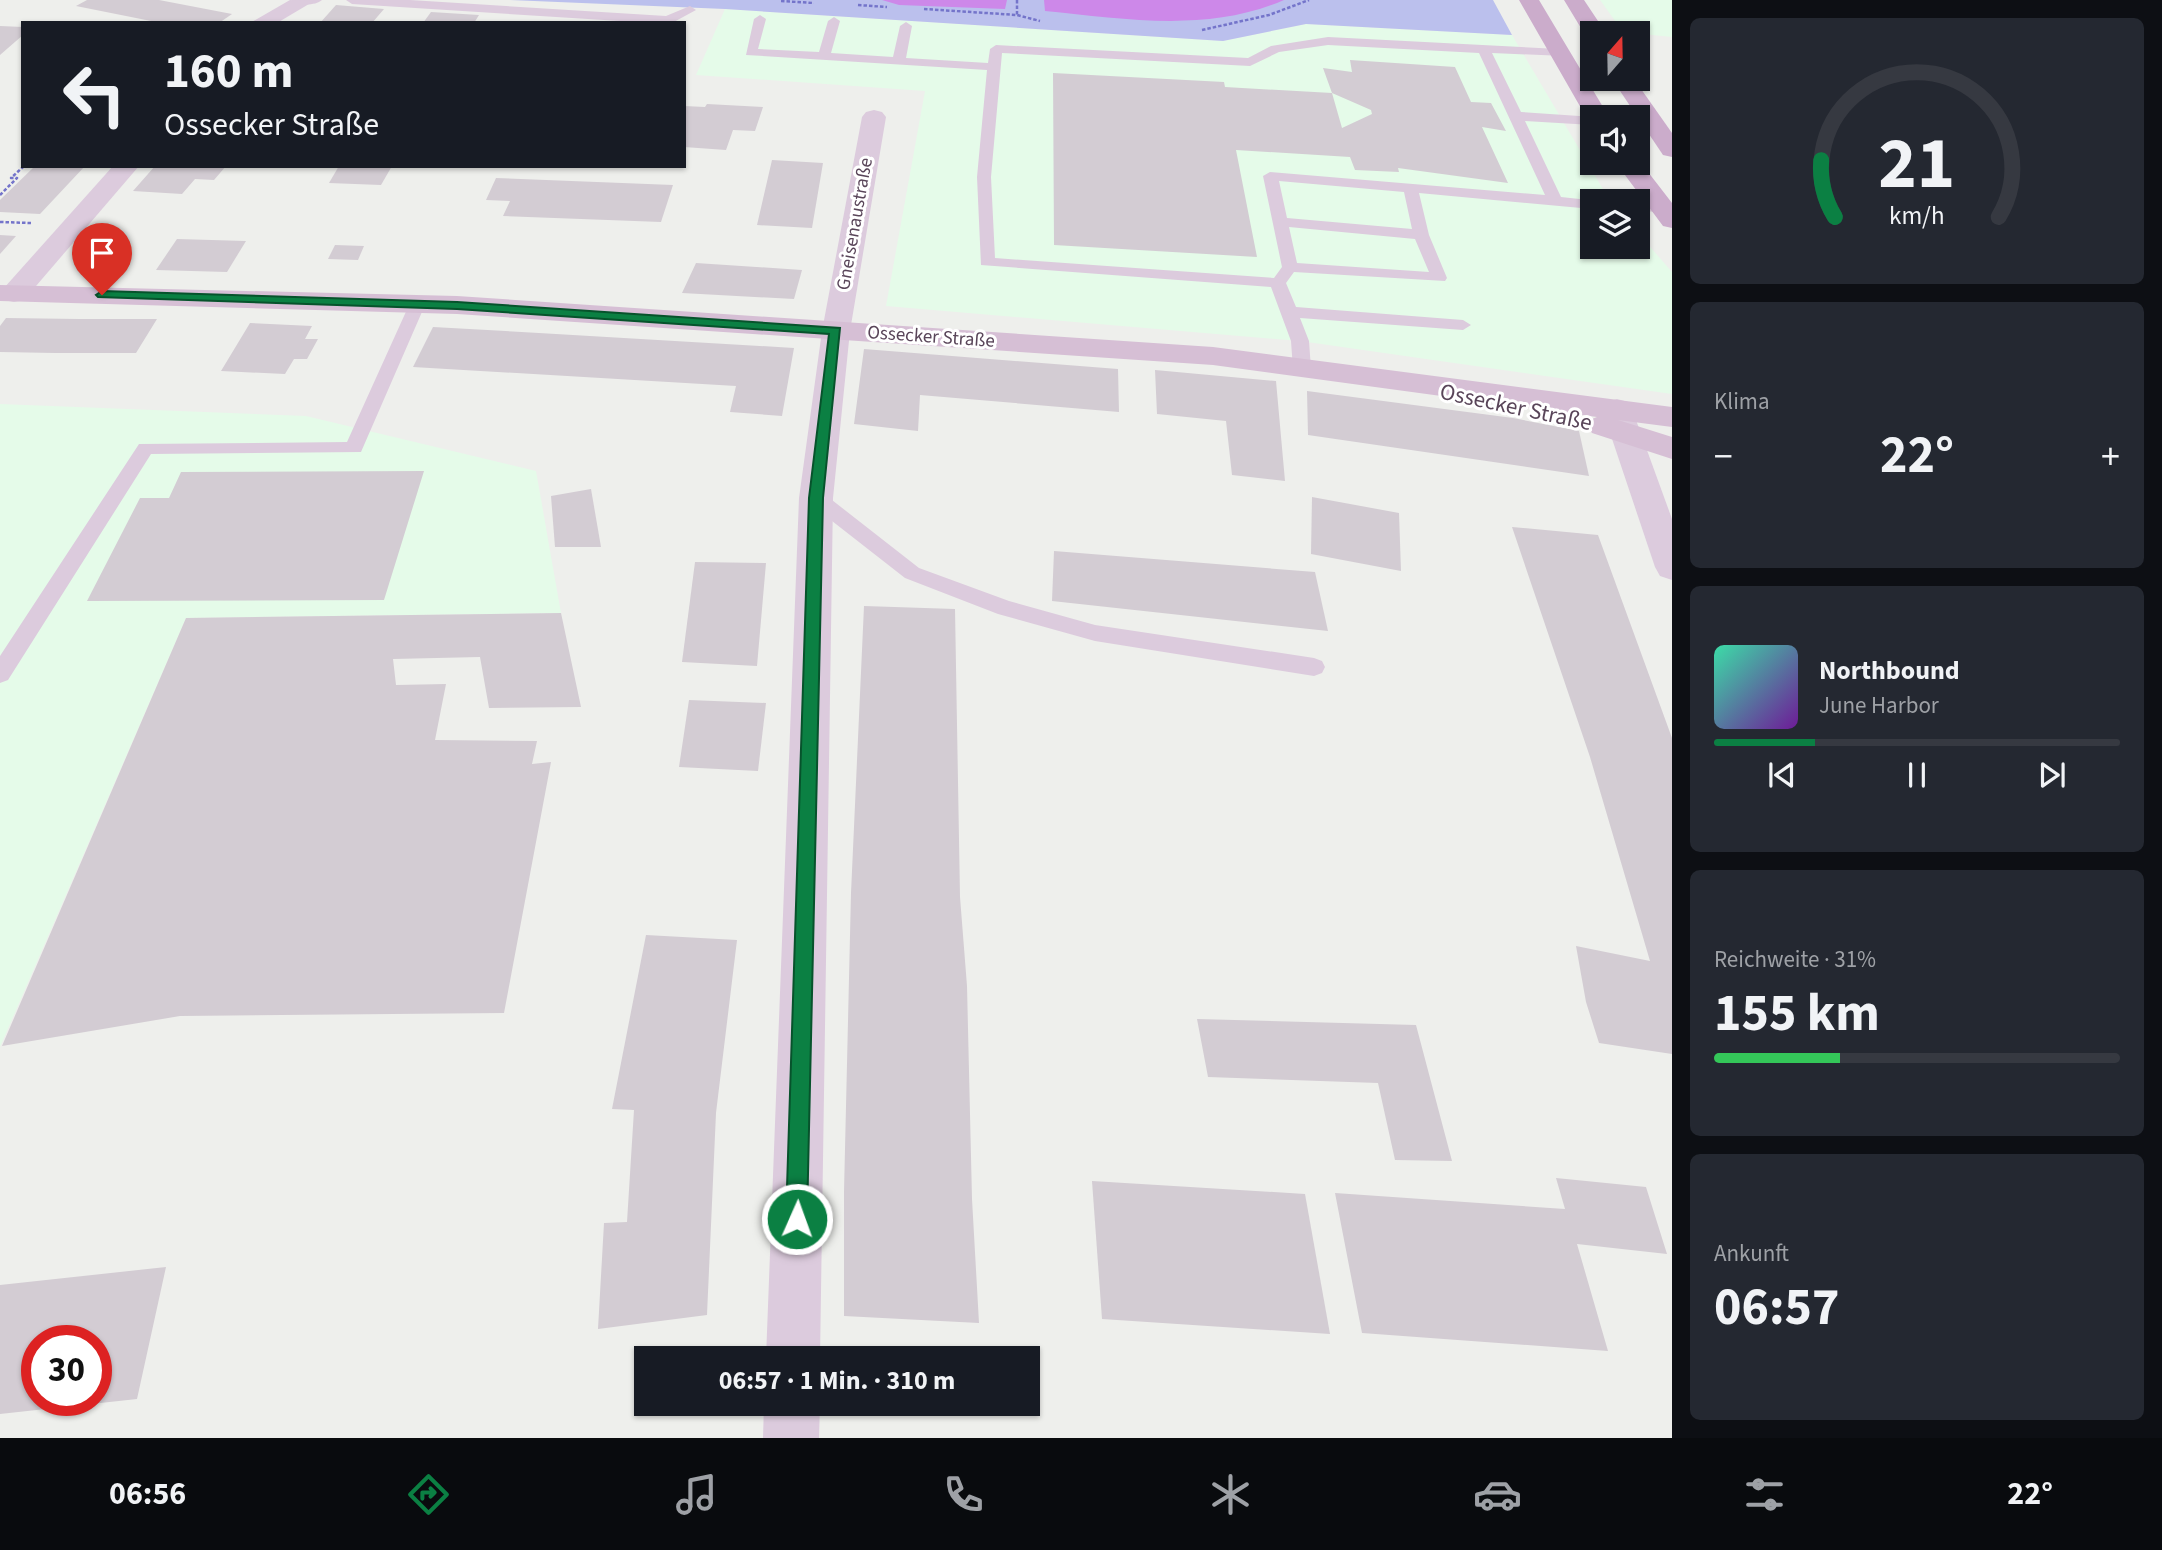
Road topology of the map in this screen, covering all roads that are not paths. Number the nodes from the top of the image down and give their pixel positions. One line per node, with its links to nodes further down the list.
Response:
1 (306, 0): 7 (street)
2 (352, 0): 5 (lane)
3 (1529, 0): 12 (main road)
4 (1574, 0): 8 (main road)
5 (690, 10)
6 (760, 19): 13 (lane)
7 (264, 21)
8 (1587, 21)
9 (834, 22): 13 (lane)
10 (906, 26): 14 (lane)
11 (1484, 50): 12 (lane); 15 (lane); 18 (lane)
12 (1559, 53): 17 (main road)
13 (824, 56): 14 (lane)
14 (899, 61): 15 (lane)
15 (996, 67): 31 (lane)
16 (1631, 91): 21 (main road)
17 (1590, 105)
18 (1516, 116): 20 (lane); 25 (lane)
19 (874, 117): 36 (street, Gneisenaustraße)
20 (1580, 120)
21 (1672, 150)
22 (125, 168): 32 (street)
23 (1635, 175): 27 (main road)
24 (1411, 190): 25 (lane); 28 (lane); 29 (lane)
25 (1556, 202): 26 (lane)
26 (1580, 203)
27 (1657, 211)
28 (1282, 222): 29 (lane); 30 (lane)
29 (1421, 235): 30 (lane)
30 (1290, 267): 31 (lane)
31 (1278, 284): 34 (lane)
32 (7, 293): 33 (street, Ossecker Straße)
33 (416, 305): 36 (street, Ossecker Straße); 44 (lane)
34 (1289, 312): 35 (lane); 37 (lane)
35 (1463, 325)
36 (836, 331): 37 (street, Ossecker Straße); 41 (street, Gneisenaustraße)
37 (1302, 369): 39 (street, Ossecker Straße)
38 (1672, 417): 39 (street, Ossecker Straße)
39 (1620, 421): 40 (street, Ossecker Straße); 42 (street)
40 (1672, 448)
41 (816, 498): 43 (lane); 45 (street, Gneisenaustraße)
42 (1672, 567)
43 (1314, 667)
44 (0, 674)
45 (793, 1346)
46 (792, 1416): 47 (street)
47 (791, 1438)

